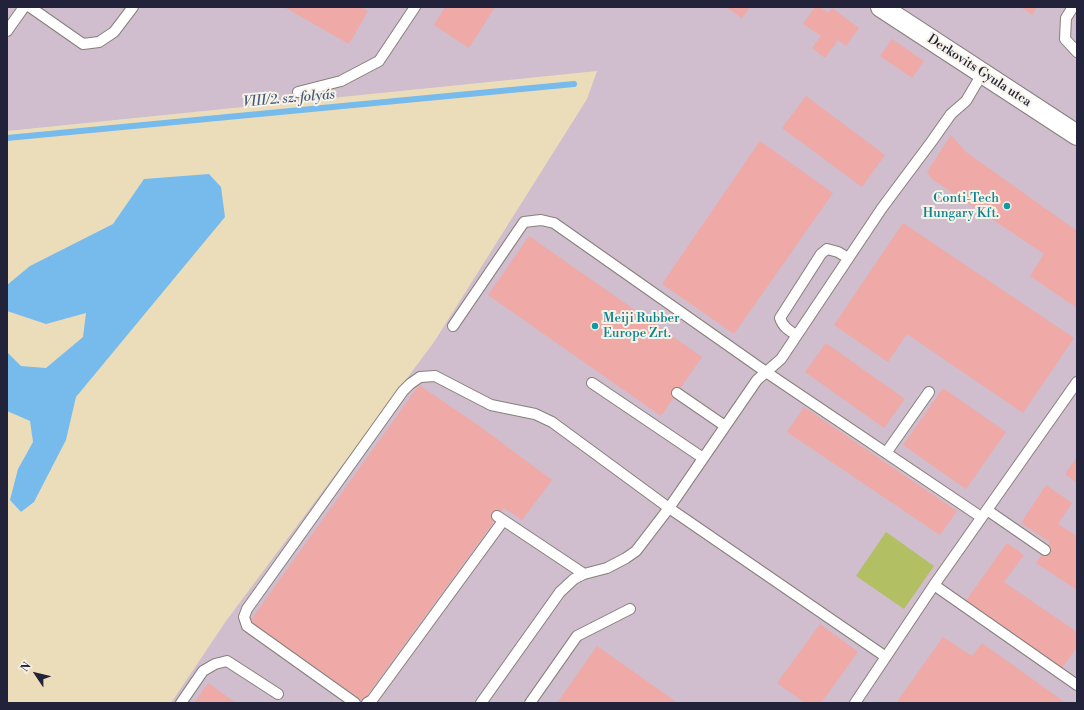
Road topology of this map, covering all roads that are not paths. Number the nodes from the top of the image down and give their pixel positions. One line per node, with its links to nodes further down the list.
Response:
1 (24, 7): 7 (lane)
2 (30, 7): 3 (lane)
3 (133, 7)
4 (415, 7): 10 (lane)
5 (881, 7): 9 (street, Derkovits Gyula utca)
6 (1073, 7): 8 (lane)
7 (7, 30)
8 (1077, 52)
9 (982, 74): 11 (street, Derkovits Gyula utca); 12 (lane)
10 (298, 92)
11 (1076, 131)
12 (848, 258): 14 (lane); 14 (lane)
13 (453, 326): 15 (lane)
14 (797, 335): 15 (lane)
15 (766, 372): 20 (lane); 21 (lane)
16 (1077, 382): 24 (lane)
17 (592, 383): 22 (lane)
18 (929, 392): 21 (lane)
19 (677, 393): 20 (lane)
20 (725, 426): 22 (lane)
21 (886, 453): 24 (lane)
22 (702, 458): 23 (lane)
23 (668, 508): 26 (lane); 29 (lane); 33 (lane)
24 (984, 513): 25 (lane); 27 (lane)
25 (1045, 550)
26 (584, 574): 34 (lane); 35 (lane)
27 (934, 585): 29 (lane); 30 (lane)
28 (630, 609): 36 (lane)
29 (886, 657): 37 (lane)
30 (1077, 685)
31 (278, 694): 32 (lane)
32 (181, 703)
33 (355, 703)
34 (367, 703)
35 (481, 703)
36 (530, 703)
37 (855, 703)

